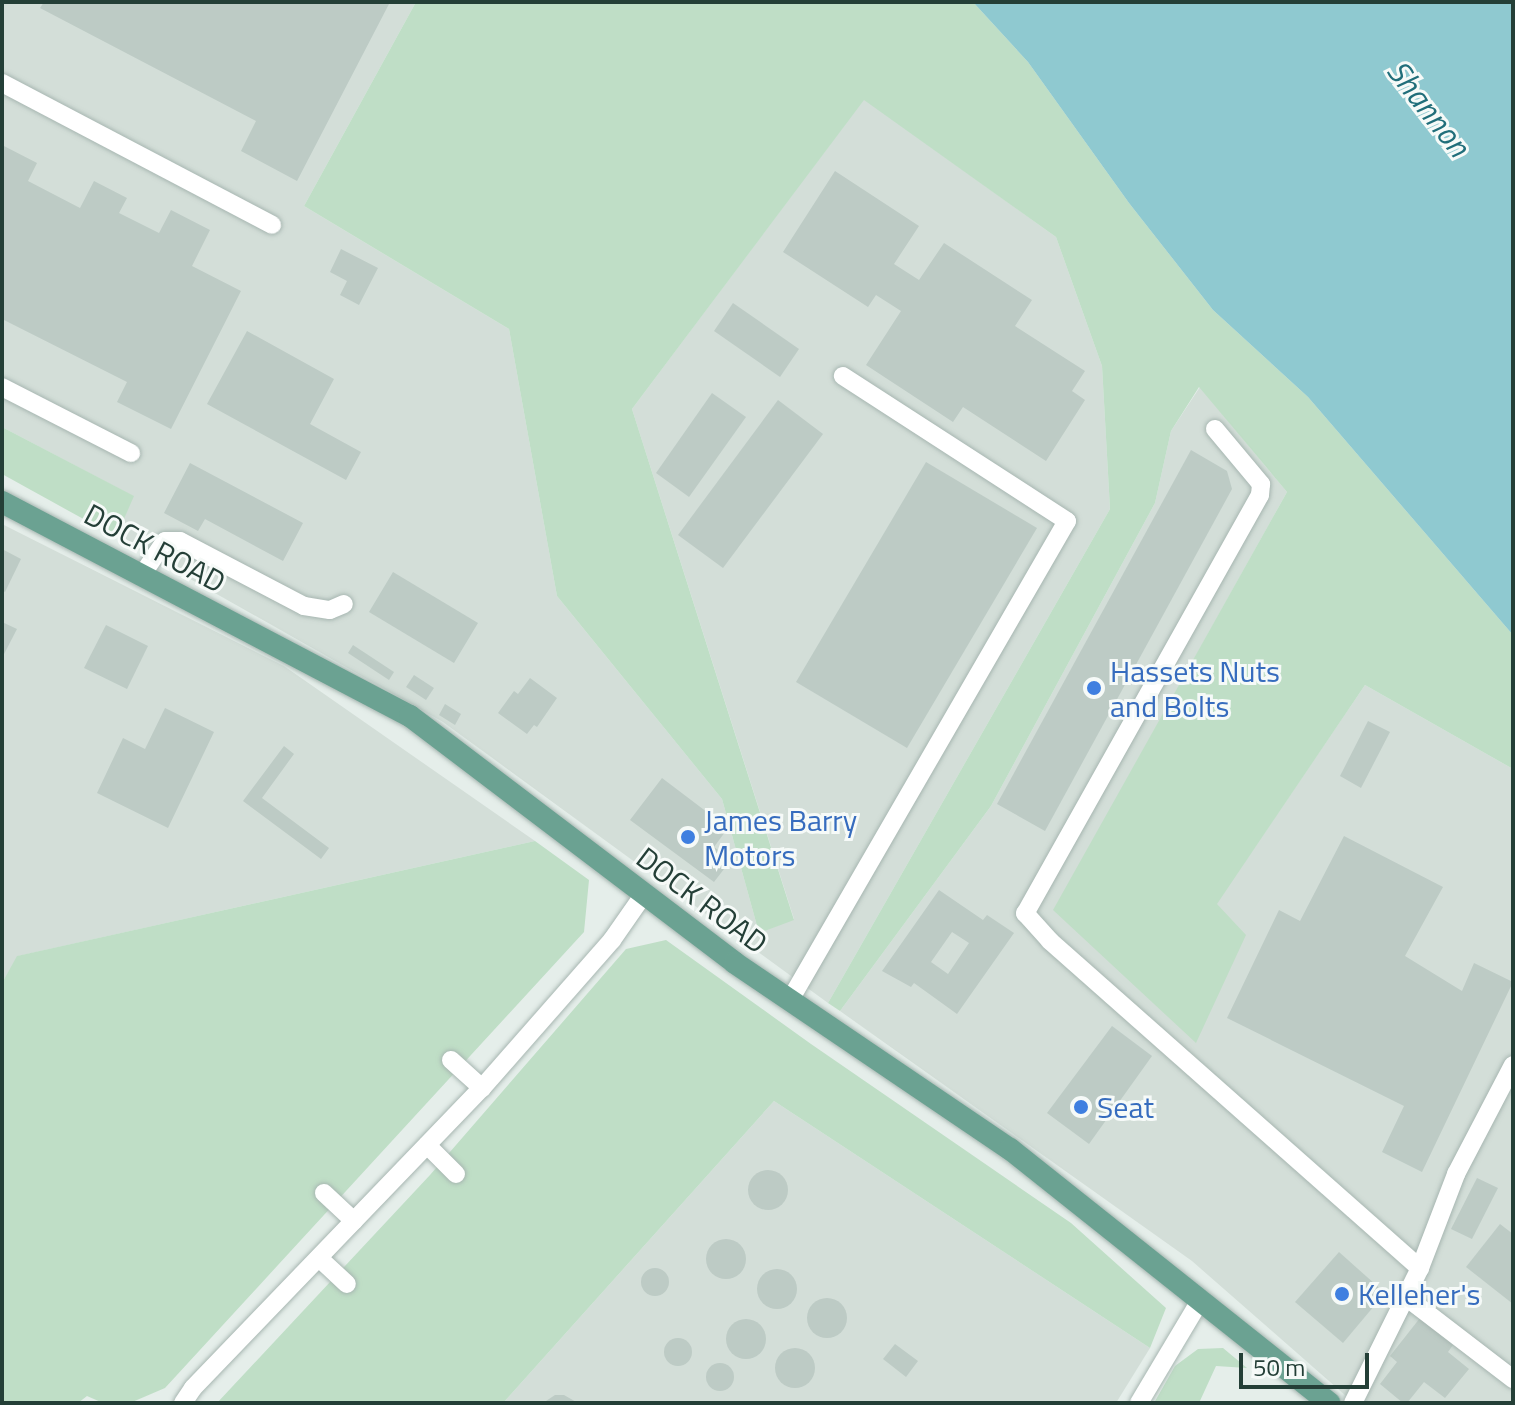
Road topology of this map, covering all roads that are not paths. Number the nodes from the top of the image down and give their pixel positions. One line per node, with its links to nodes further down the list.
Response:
1 (2, 83): 2 (street)
2 (272, 225)
3 (843, 376): 11 (street)
4 (2, 387): 6 (street)
5 (1215, 429): 20 (street)
6 (131, 453)
7 (2, 502): 8 (main road, DOCK ROAD)
8 (142, 575): 9 (street); 10 (main road, DOCK ROAD)
9 (344, 604)
10 (644, 894): 11 (main road, DOCK ROAD); 14 (street)
11 (790, 1000): 23 (main road, DOCK ROAD)
12 (451, 1060): 14 (street)
13 (1513, 1065): 20 (street)
14 (482, 1088): 15 (street)
15 (427, 1145): 16 (street); 18 (street)
16 (456, 1174)
17 (324, 1193): 18 (street)
18 (354, 1221): 19 (street)
19 (319, 1258): 21 (street); 25 (street)
20 (1420, 1268): 22 (street)
21 (347, 1284)
22 (1406, 1297): 24 (street); 29 (street)
23 (1201, 1299): 27 (street); 28 (main road, DOCK ROAD)
24 (1513, 1379)
25 (188, 1396): 26 (street)
26 (169, 1403)
27 (1139, 1403)
28 (1329, 1403)
29 (1353, 1403)

